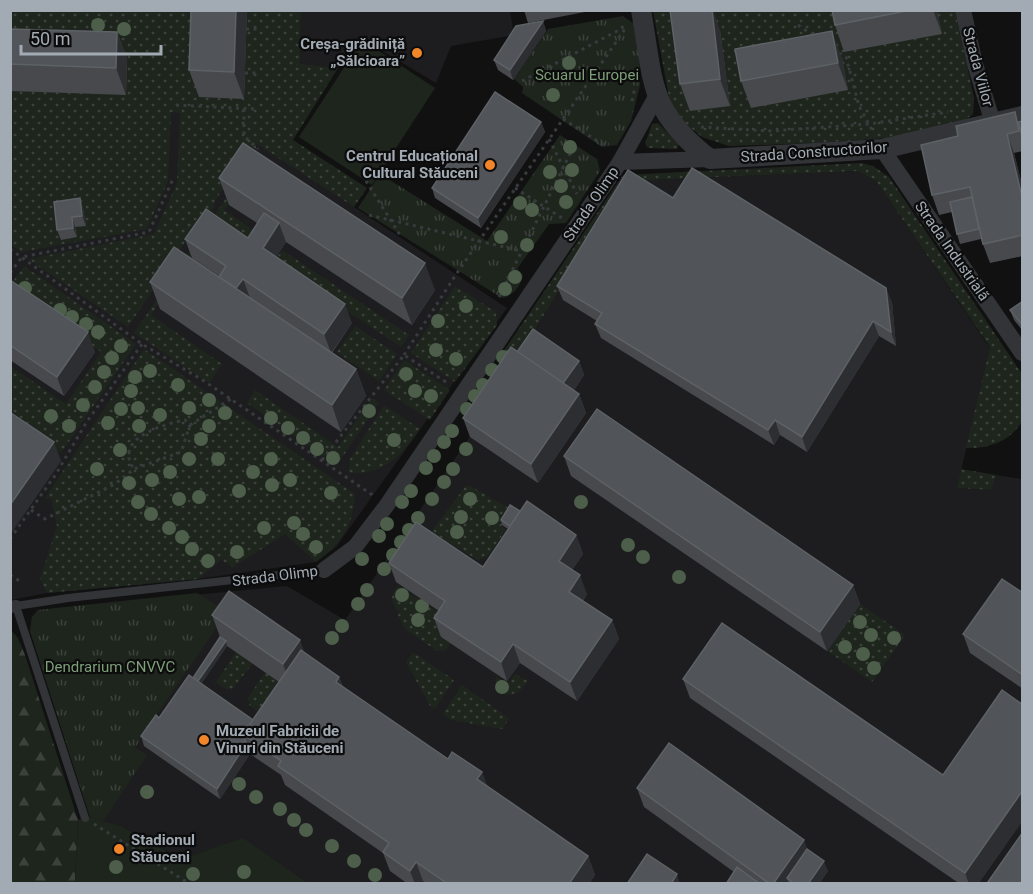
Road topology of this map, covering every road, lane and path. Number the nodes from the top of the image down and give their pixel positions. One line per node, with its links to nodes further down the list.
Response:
1 (963, 10): 25 (street, Strada Viilor)
2 (635, 14): 6 (path); 16 (street)
3 (798, 25): 8 (path)
4 (246, 29): 5 (path)
5 (257, 30)
6 (622, 30): 7 (path); 14 (path); 23 (path)
7 (633, 30)
8 (813, 35): 9 (path); 10 (path)
9 (822, 41)
10 (816, 44)
11 (838, 52): 26 (path)
12 (245, 73): 13 (path)
13 (256, 73)
14 (522, 81)
15 (635, 85): 20 (path)
16 (656, 97): 24 (street); 33 (street, Strada Olimp)
17 (176, 105): 18 (path)
18 (244, 108): 19 (path); 30 (path)
19 (254, 109)
20 (630, 110)
21 (956, 111): 26 (path)
22 (1023, 116): 25 (street, Strada Constructorilor)
23 (562, 120): 27 (path); 28 (path)
24 (669, 122): 26 (path); 32 (street)
25 (993, 123): 31 (street, Strada Constructorilor)
26 (869, 124): 31 (path)
27 (549, 139): 34 (path); 37 (path)
28 (617, 142)
29 (575, 144): 34 (path)
30 (258, 149)
31 (882, 149): 32 (street, Strada Constructorilor); 51 (street, Strada Industrială)
32 (710, 159): 33 (street, Strada Olimp)
33 (620, 162): 53 (street, Strada Olimp)
34 (563, 167): 38 (path); 39 (path)
35 (172, 179): 47 (path)
36 (366, 181): 41 (path)
37 (515, 188): 39 (path); 44 (path)
38 (581, 201)
39 (544, 207): 42 (path); 46 (path)
40 (369, 215): 41 (path)
41 (390, 220): 43 (path); 44 (path)
42 (568, 221)
43 (400, 235)
44 (478, 241): 46 (path); 52 (path)
45 (10, 249): 47 (path)
46 (521, 251): 49 (path)
47 (22, 257): 48 (path); 50 (path)
48 (10, 273)
49 (499, 297)
50 (142, 344): 54 (path); 59 (path)
51 (1023, 353)
52 (404, 355): 53 (path); 56 (path)
53 (464, 394): 58 (street, Strada Olimp)
54 (231, 399): 55 (path); 56 (path)
55 (190, 425): 57 (path); 57 (path)
56 (322, 460): 58 (path)
57 (134, 469): 59 (path)
58 (387, 505): 61 (street, Strada Olimp)
59 (31, 510): 60 (path)
60 (10, 539)
61 (324, 570): 64 (lane, Strada Olimp)
62 (10, 575): 63 (path)
63 (21, 582)
64 (13, 607): 65 (lane, Strada Olimp)
65 (85, 818)
66 (88, 828): 67 (path)
67 (190, 884)

